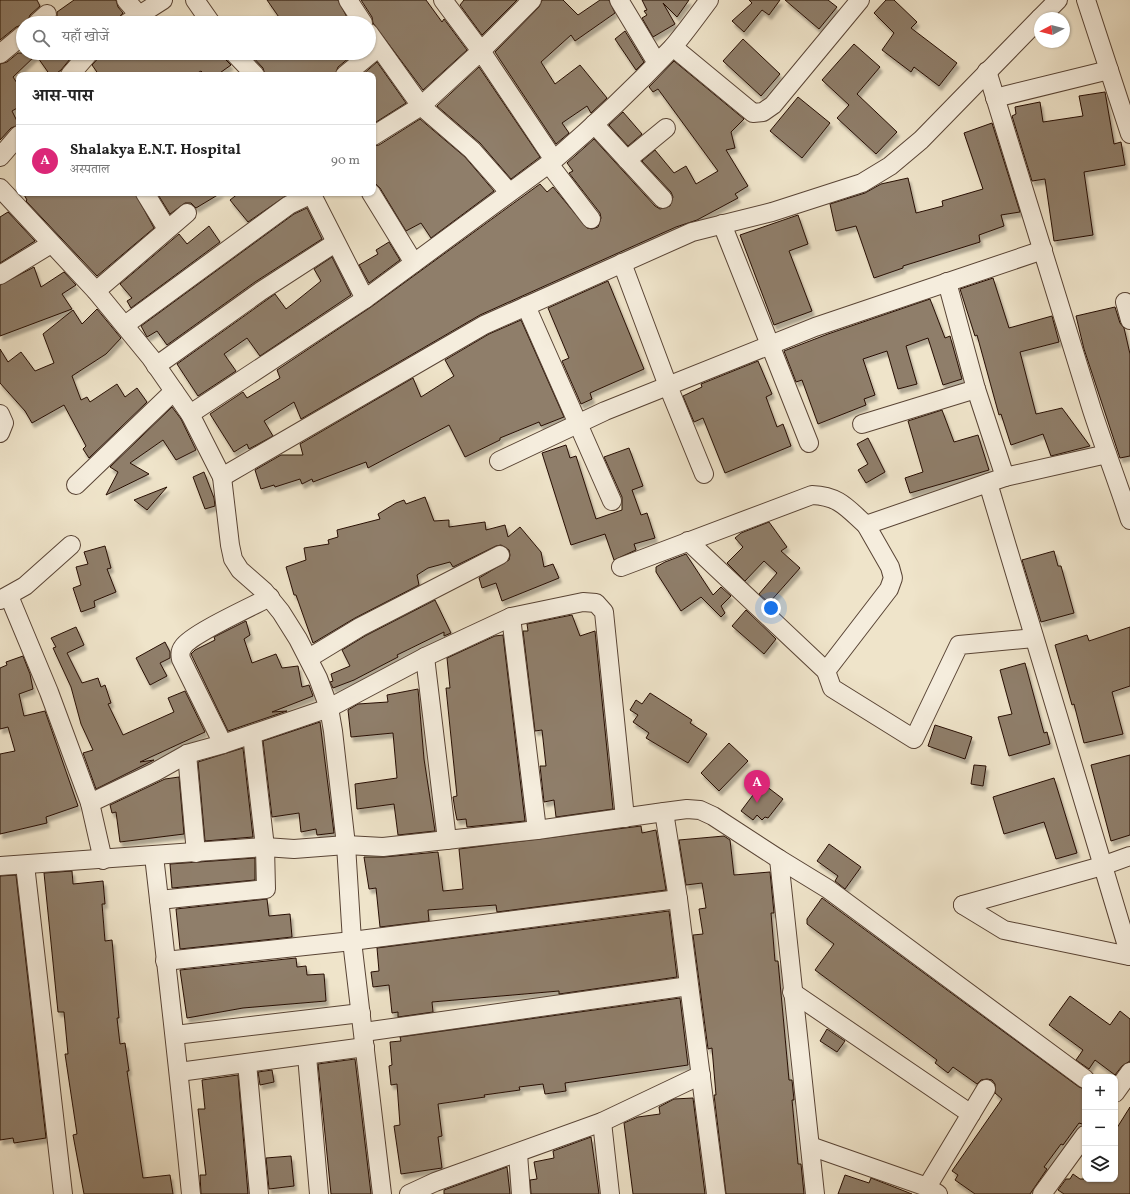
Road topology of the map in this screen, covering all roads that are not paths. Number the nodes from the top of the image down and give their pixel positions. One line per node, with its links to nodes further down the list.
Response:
1 (126, 0): 13 (street)
2 (163, 0): 14 (street)
3 (195, 0): 15 (street)
4 (348, 0): 16 (street)
5 (443, 0): 21 (street)
6 (532, 0): 21 (street)
7 (619, 0): 26 (street)
8 (709, 0): 20 (street)
9 (860, 0): 20 (street)
10 (1058, 0): 12 (street)
11 (1086, 0): 27 (street)
12 (1046, 12)
13 (132, 16)
14 (138, 16)
15 (206, 16)
16 (358, 16)
17 (1034, 24): 28 (street)
18 (16, 41): 22 (street)
19 (376, 43): 34 (street)
20 (673, 47): 26 (street)
21 (481, 51): 34 (street); 42 (street)
22 (0, 54)
23 (83, 60): 29 (street)
24 (241, 60): 30 (street)
25 (357, 60): 31 (street)
26 (657, 63): 35 (street)
27 (1109, 70): 32 (street); 33 (street)
28 (987, 71): 33 (street); 52 (street)
29 (73, 72)
30 (253, 72)
31 (347, 72)
32 (1126, 92): 38 (street)
33 (995, 98): 56 (street)
34 (421, 106): 37 (street); 44 (street)
35 (594, 124): 41 (street); 42 (street)
36 (666, 128): 41 (street)
37 (376, 134)
38 (1130, 134)
39 (16, 138): 40 (street)
40 (0, 157)
41 (628, 160): 49 (street)
42 (552, 162): 44 (street); 51 (street)
43 (0, 188): 55 (street)
44 (509, 192): 57 (street)
45 (147, 196): 53 (street)
46 (307, 196): 66 (street)
47 (312, 196): 54 (street)
48 (373, 196): 57 (street)
49 (663, 199)
50 (187, 213): 53 (street)
51 (591, 219)
52 (722, 224): 58 (street); 67 (street)
53 (167, 230): 61 (street)
54 (335, 243): 62 (street); 68 (street)
55 (51, 244): 59 (street); 61 (street)
56 (1043, 250): 60 (street); 79 (street)
57 (414, 263): 62 (street)
58 (622, 263): 64 (street); 69 (street)
59 (0, 275)
60 (947, 282): 67 (street); 70 (street)
61 (96, 291): 66 (street)
62 (365, 299): 73 (street)
63 (1125, 302): 65 (street)
64 (526, 306): 74 (street); 81 (street)
65 (1130, 320)
66 (125, 325): 68 (street)
67 (770, 345): 69 (street); 77 (street)
68 (156, 366): 71 (street)
69 (668, 386): 74 (street); 80 (street)
70 (976, 389): 75 (street); 82 (street)
71 (174, 391): 73 (street); 84 (street)
72 (0, 414): 76 (street)
73 (190, 414): 81 (street)
74 (577, 424): 78 (street); 85 (street)
75 (862, 424)
76 (0, 433)
77 (809, 443)
78 (499, 461)
79 (1117, 463): 82 (street); 86 (street)
80 (704, 474)
81 (222, 477): 92 (street)
82 (1005, 477): 83 (street)
83 (988, 483): 87 (street); 95 (street)
84 (76, 485)
85 (612, 501)
86 (1130, 520)
87 (866, 525): 88 (street); 98 (street)
88 (688, 541): 91 (street); 98 (street)
89 (71, 545): 93 (street)
90 (500, 555): 97 (street)
91 (621, 567)
92 (267, 594): 97 (street); 101 (street)
93 (5, 598): 103 (street)
94 (511, 617): 96 (street); 105 (street); 106 (street)
95 (1034, 638): 98 (street); 117 (street)
96 (425, 657): 99 (street); 107 (street)
97 (309, 658): 99 (street)
98 (826, 672)
99 (329, 708): 100 (street); 108 (street)
100 (252, 735): 101 (street); 109 (street)
101 (223, 744): 102 (street)
102 (187, 754): 103 (street); 110 (street)
103 (90, 803): 114 (street)
104 (664, 812): 105 (street); 113 (street); 118 (street)
105 (624, 818): 106 (street)
106 (537, 830): 107 (street)
107 (447, 840): 108 (street)
108 (346, 846): 109 (street); 120 (street)
109 (266, 847): 110 (street); 119 (street)
110 (196, 853): 111 (street)
111 (154, 856): 114 (street); 119 (street)
112 (1130, 856): 117 (street)
113 (778, 859): 124 (street); 133 (street)
114 (103, 860): 115 (street)
115 (25, 865): 116 (street); 143 (street)
116 (0, 866)
117 (1102, 866): 121 (street); 121 (street)
118 (678, 899): 120 (street); 123 (street)
119 (159, 900): 122 (street)
120 (352, 941): 122 (street); 125 (street)
121 (1130, 956)
122 (165, 961): 126 (street)
123 (689, 986): 127 (street); 132 (street)
124 (792, 992): 136 (street); 139 (street)
125 (361, 1013): 126 (street); 127 (street)
126 (174, 1035): 130 (street)
127 (364, 1040): 128 (street); 147 (street)
128 (307, 1056): 129 (street); 146 (street)
129 (247, 1063): 130 (street); 145 (street)
130 (179, 1072): 144 (street)
131 (1130, 1072): 135 (street)
132 (701, 1075): 137 (street); 151 (street)
133 (1082, 1076)
134 (986, 1089): 136 (street)
135 (1118, 1089)
136 (971, 1114): 142 (street)
137 (602, 1122): 140 (street); 150 (street)
138 (1082, 1139): 153 (street)
139 (810, 1146): 142 (street); 152 (street)
140 (518, 1154): 141 (street); 149 (street)
141 (436, 1188): 148 (street)
142 (932, 1190)
143 (63, 1194)
144 (191, 1194)
145 (259, 1194)
146 (319, 1194)
147 (382, 1194)
148 (409, 1194)
149 (521, 1194)
150 (610, 1194)
151 (716, 1194)
152 (815, 1194)
153 (1042, 1194)

